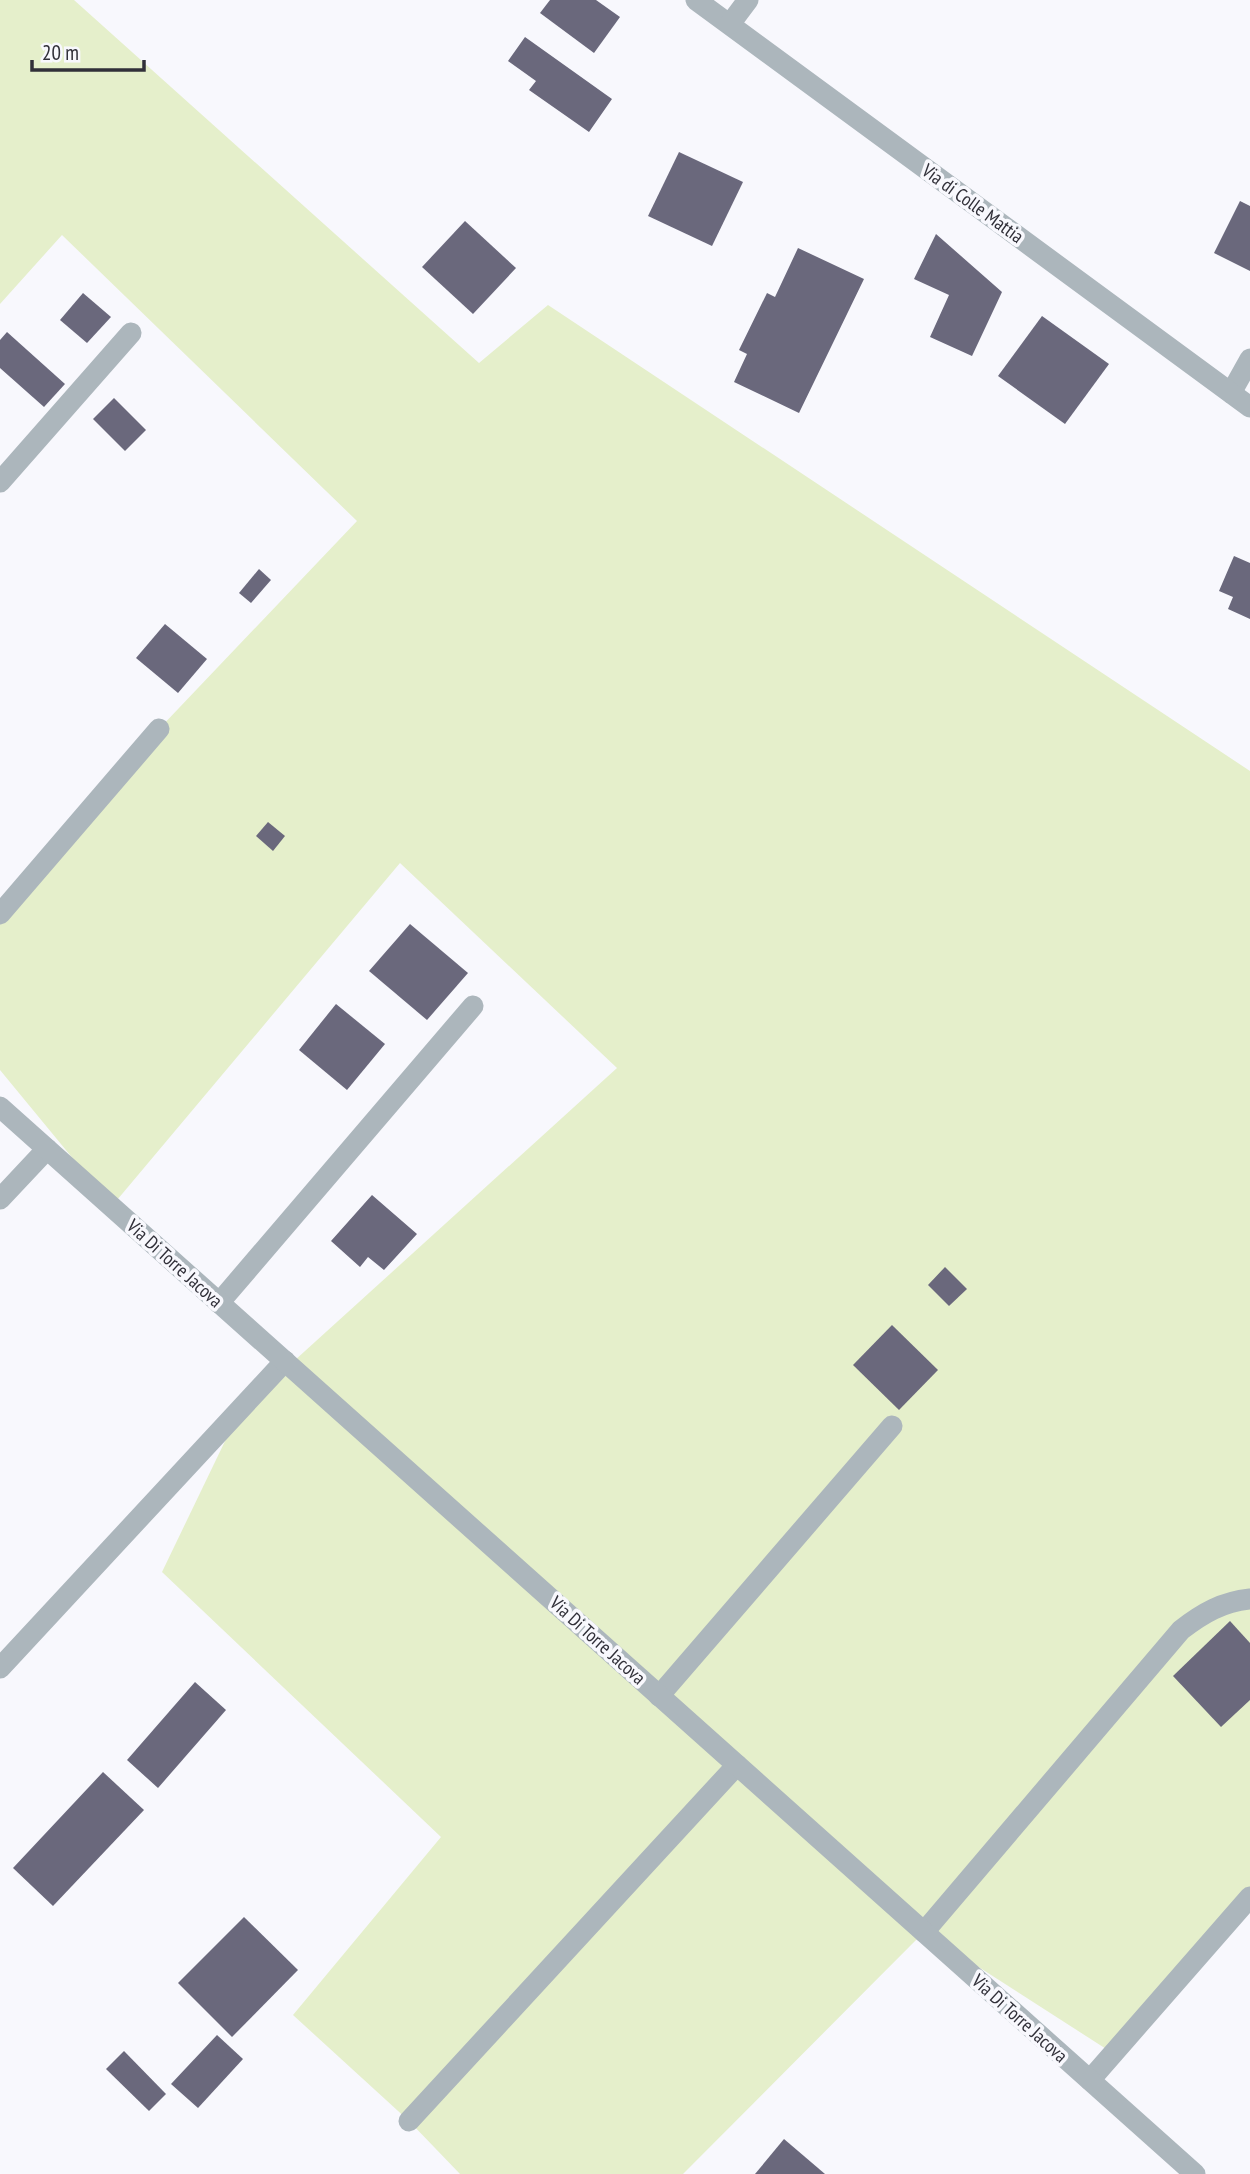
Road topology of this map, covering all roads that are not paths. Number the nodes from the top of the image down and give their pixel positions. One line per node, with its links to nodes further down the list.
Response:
1 (696, 0): 3 (street, Via di Colle Mattia)
2 (748, 0): 3 (street)
3 (730, 24): 6 (street, Via di Colle Mattia)
4 (131, 333): 8 (street)
5 (1250, 359): 6 (street)
6 (1231, 393): 7 (street, Via di Colle Mattia)
7 (1250, 407)
8 (0, 482)
9 (159, 729): 10 (street)
10 (0, 914)
11 (473, 1006): 15 (street)
12 (0, 1107): 13 (street, Via Di Torre Jacova)
13 (47, 1149): 14 (street); 15 (street, Via Di Torre Jacova)
14 (0, 1199)
15 (219, 1303): 16 (street, Via Di Torre Jacova)
16 (285, 1361): 19 (street); 20 (street, Via Di Torre Jacova)
17 (892, 1426): 20 (street)
18 (1250, 1599): 23 (street)
19 (0, 1668)
20 (659, 1696): 21 (street, Via Di Torre Jacova)
21 (737, 1765): 23 (street, Via Di Torre Jacova); 25 (street)
22 (1250, 1897): 24 (street)
23 (924, 1932): 24 (street, Via Di Torre Jacova)
24 (1090, 2080): 26 (street, Via Di Torre Jacova)
25 (409, 2121)
26 (1195, 2174)

